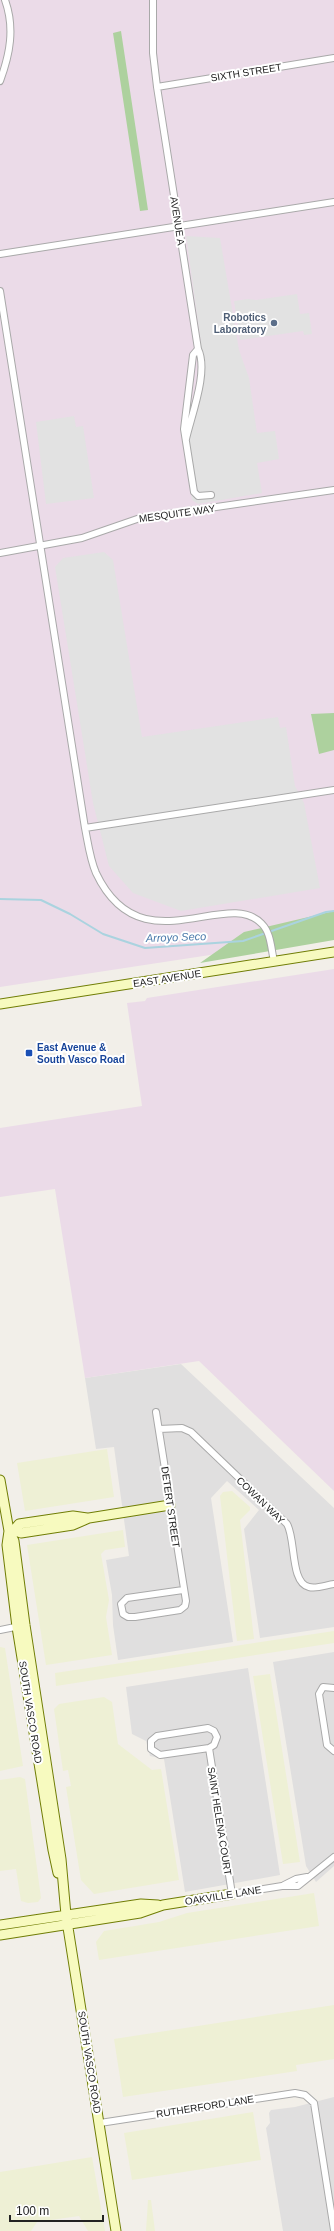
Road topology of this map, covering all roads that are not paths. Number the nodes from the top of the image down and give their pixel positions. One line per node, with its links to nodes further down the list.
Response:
1 (5, 0): 4 (street)
2 (153, 0): 5 (street, AVENUE A)
3 (334, 58): 5 (street, SIXTH STREET)
4 (0, 81)
5 (157, 86): 7 (street, AVENUE A)
6 (334, 202): 7 (street)
7 (179, 226): 8 (street); 11 (street, AVENUE A)
8 (0, 254)
9 (0, 291): 12 (street)
10 (334, 490): 12 (street, MESQUITE WAY)
11 (210, 494)
12 (40, 547): 13 (street, MESQUITE WAY); 15 (street)
13 (0, 553)
14 (334, 790): 15 (street)
15 (85, 828): 17 (street)
16 (334, 952): 17 (street, EAST AVENUE)
17 (274, 961): 18 (street, EAST AVENUE)
18 (0, 1004)
19 (156, 1412): 20 (street, DETERT STREET)
20 (159, 1429): 22 (street, DETERT STREET); 24 (street, COWAN WAY)
21 (0, 1480): 23 (street, SOUTH VASCO ROAD)
22 (170, 1505): 23 (street); 25 (street, DETERT STREET)
23 (12, 1530): 26 (street, SOUTH VASCO ROAD)
24 (334, 1584)
25 (183, 1590): 25 (street, DETERT STREET)
26 (21, 1626): 27 (street); 34 (street, SOUTH VASCO ROAD)
27 (0, 1630)
28 (334, 1688): 30 (street)
29 (209, 1748): 29 (street, SAINT HELENA COURT); 32 (street, SAINT HELENA COURT)
30 (334, 1751)
31 (334, 1857): 32 (street, OAKVILLE LANE)
32 (232, 1894): 33 (street, OAKVILLE LANE)
33 (163, 1905): 34 (street, OAKVILLE LANE); 35 (street, OAKVILLE LANE)
34 (66, 1915): 35 (street, SOUTH VASCO ROAD); 36 (street, OAKVILLE LANE)
35 (68, 1924): 37 (street, OAKVILLE LANE); 38 (street, SOUTH VASCO ROAD)
36 (0, 1925)
37 (0, 1935)
38 (100, 2123): 39 (street, RUTHERFORD LANE); 41 (street, SOUTH VASCO ROAD)
39 (332, 2200): 40 (street)
40 (334, 2230)
41 (116, 2231)

